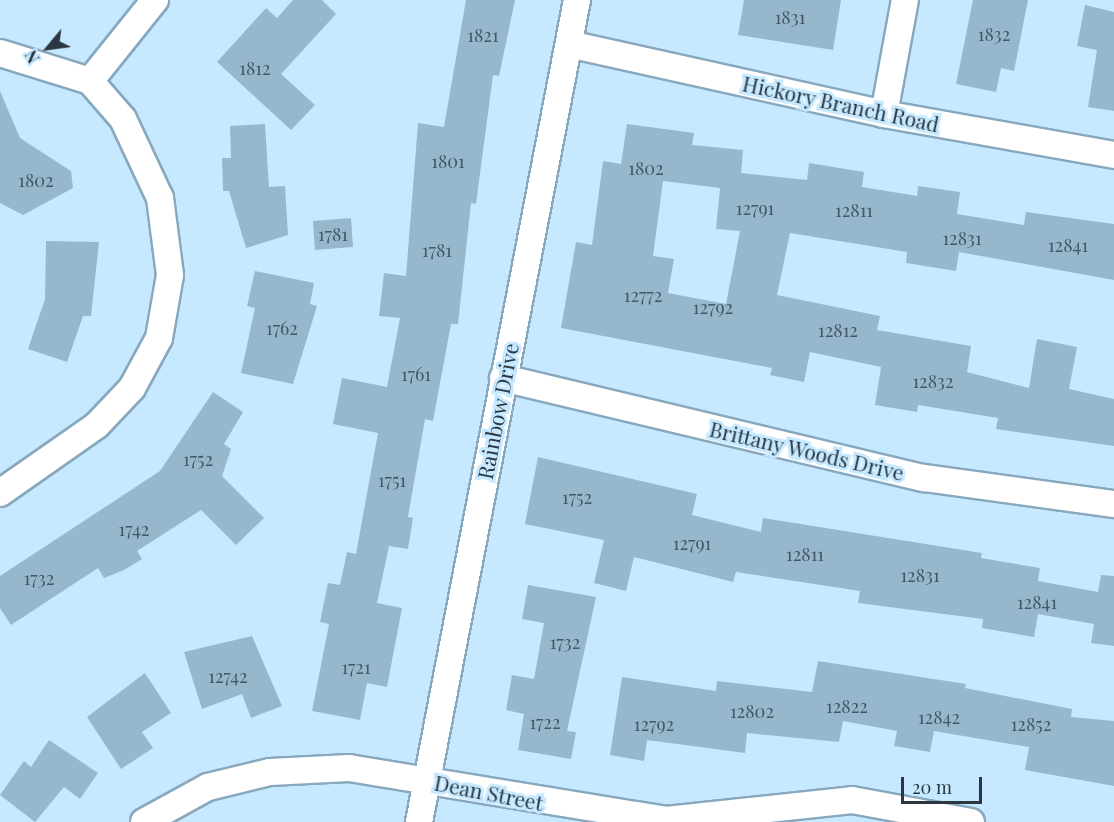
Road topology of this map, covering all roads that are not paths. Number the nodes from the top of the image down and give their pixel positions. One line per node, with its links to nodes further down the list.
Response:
1 (155, 0): 6 (street)
2 (578, 0): 4 (street, Rainbow Drive)
3 (905, 0): 7 (street)
4 (569, 44): 7 (street, Hickory Branch Road); 9 (street, Rainbow Drive)
5 (0, 53): 6 (street)
6 (90, 81): 10 (street)
7 (884, 114): 8 (street, Hickory Branch Road)
8 (1114, 155)
9 (503, 378): 11 (street, Brittany Woods Drive); 12 (street, Rainbow Drive)
10 (0, 493)
11 (1114, 504)
12 (427, 781): 13 (street, Dean Street); 14 (street, Rainbow Drive); 15 (street, Dean Street)
13 (150, 818)
14 (419, 822)
15 (971, 822)

